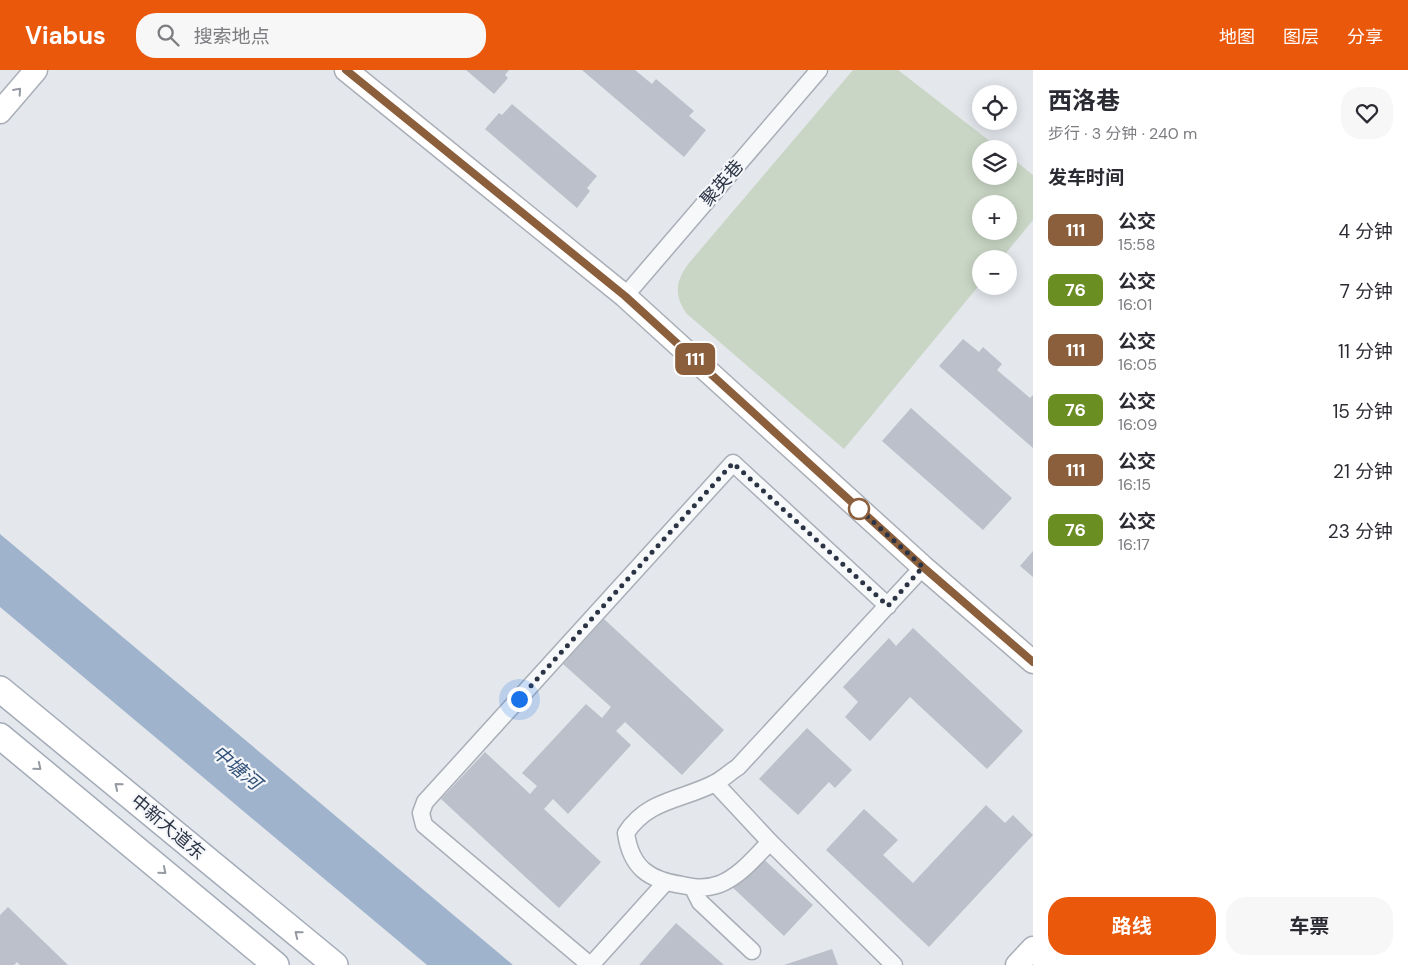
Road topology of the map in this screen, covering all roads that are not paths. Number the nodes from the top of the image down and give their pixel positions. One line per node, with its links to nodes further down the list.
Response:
1 (36, 70): 4 (street, one-way to 1)
2 (346, 70): 5 (street)
3 (819, 70): 5 (street, 聚英巷)
4 (0, 112)
5 (625, 296): 6 (street)
6 (923, 567): 7 (street); 8 (street)
7 (888, 606): 11 (street); 20 (street)
8 (1033, 662)
9 (0, 689): 19 (main road, 中新大道东, one-way to 9)
10 (0, 736): 18 (main road, 中新大道东, one-way to 18)
11 (715, 783): 12 (street); 13 (street)
12 (770, 842): 14 (street); 17 (street)
13 (665, 883): 14 (street); 20 (street)
14 (693, 888): 16 (street)
15 (1033, 948): 21 (street)
16 (752, 951)
17 (889, 964)
18 (276, 965)
19 (335, 965)
20 (590, 965)
21 (1017, 965)

